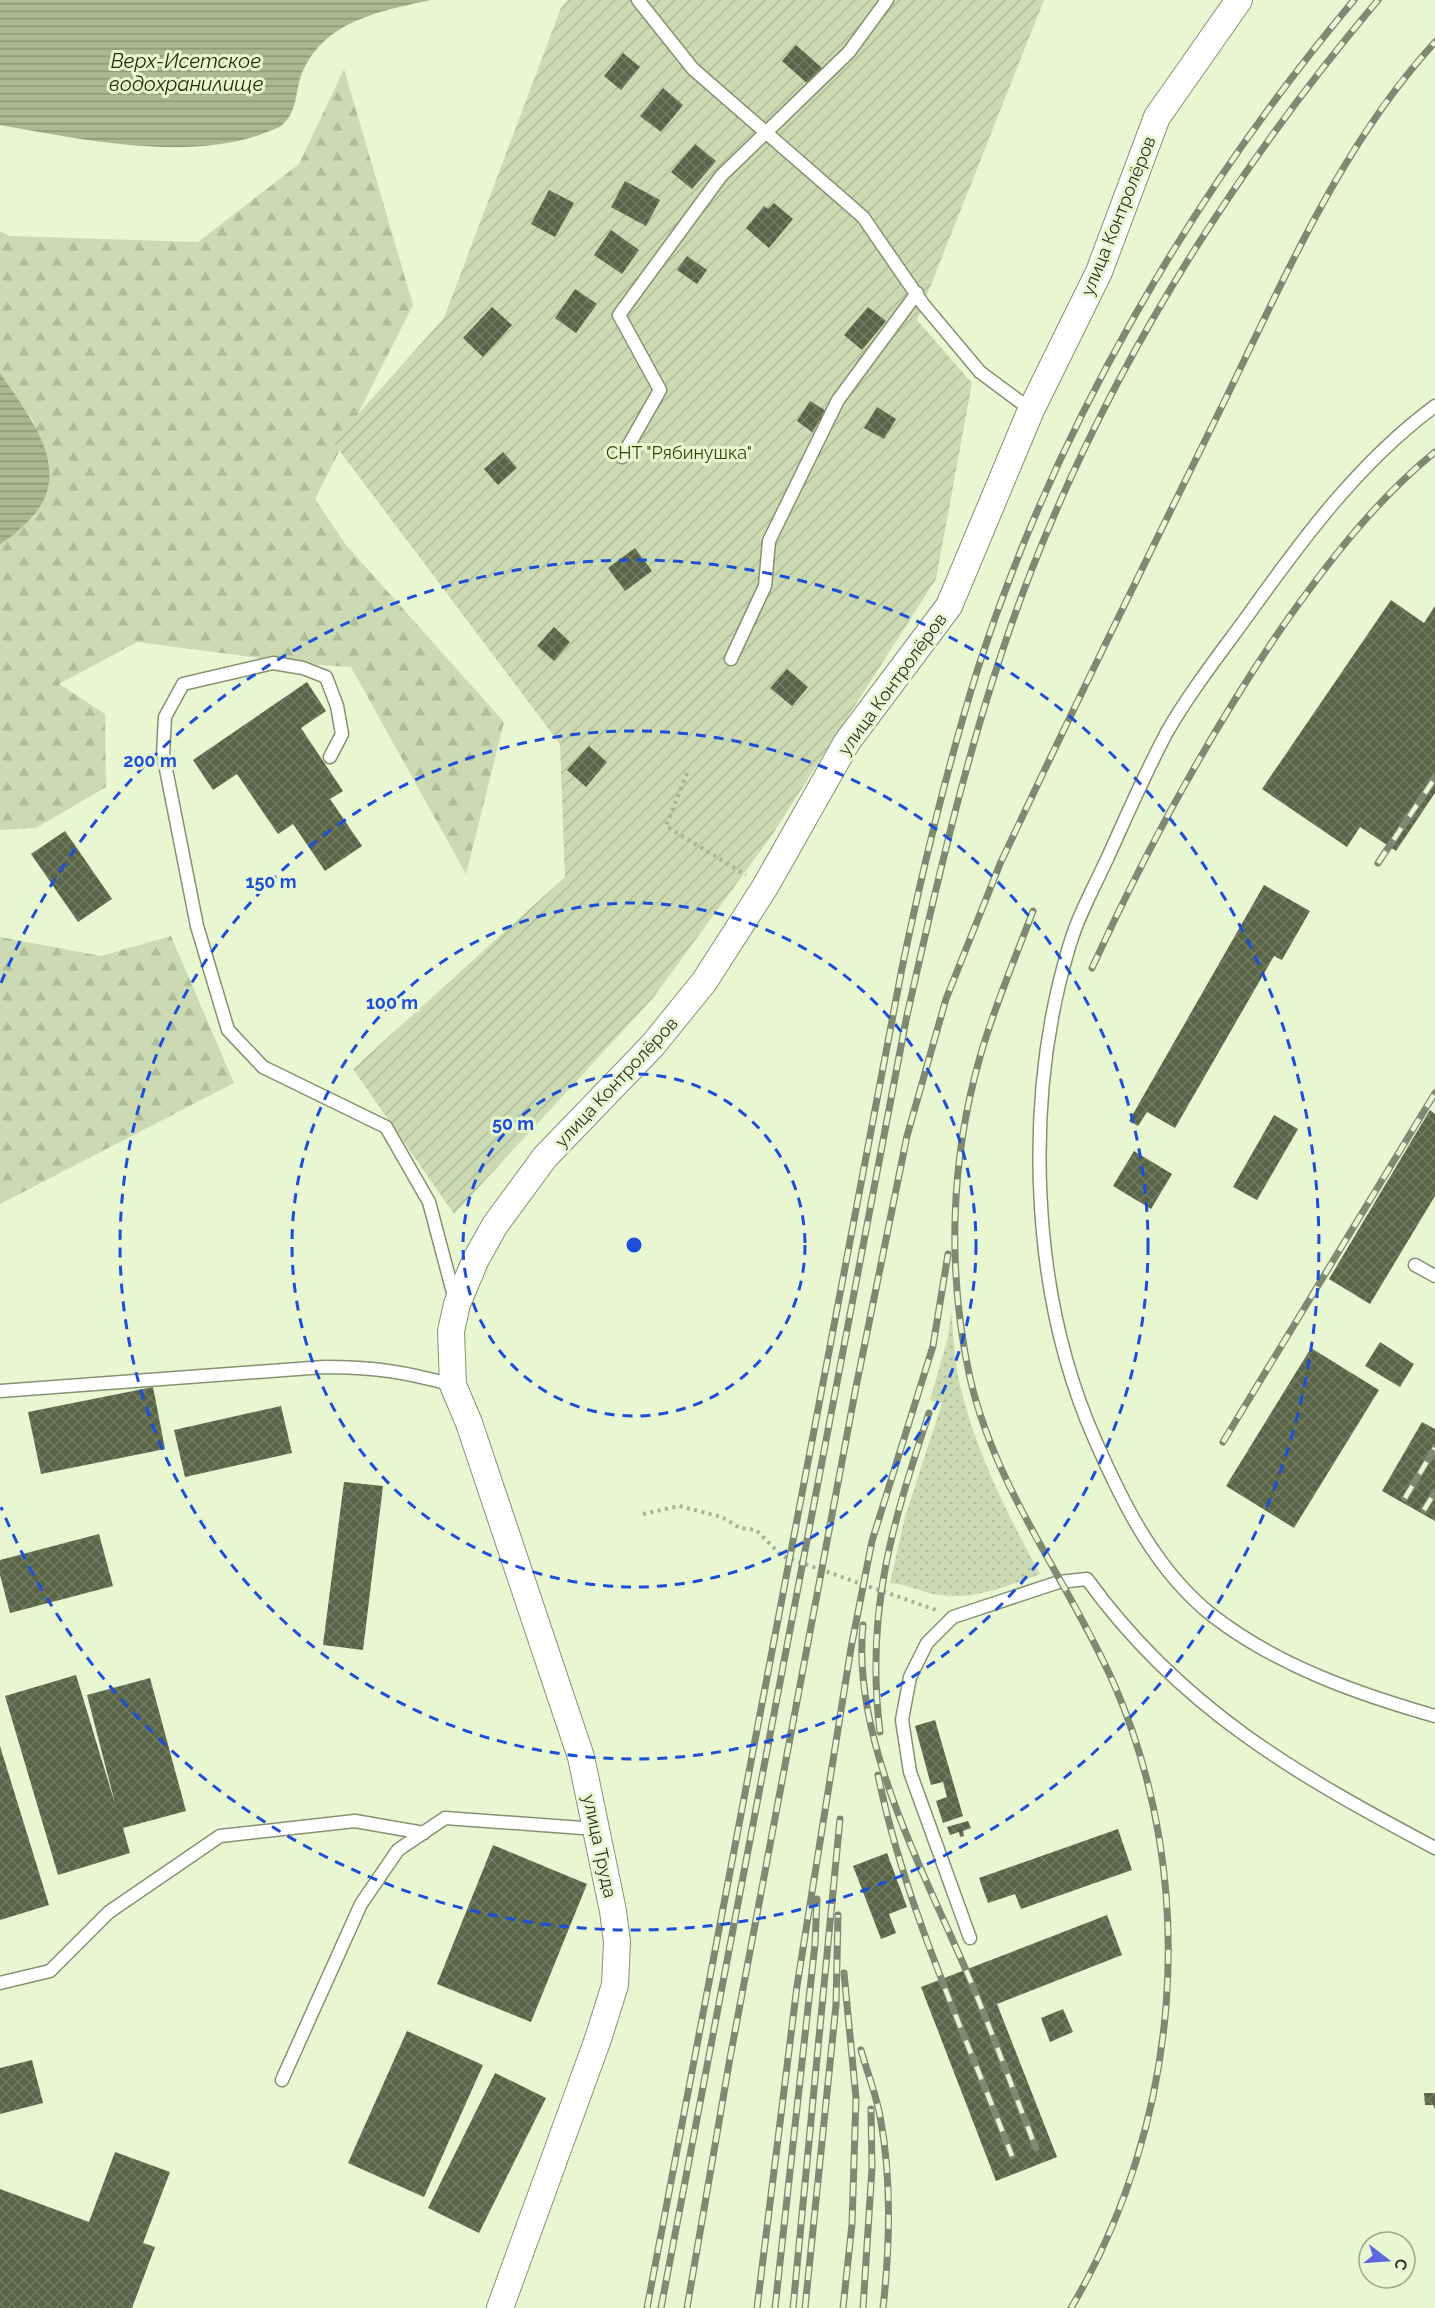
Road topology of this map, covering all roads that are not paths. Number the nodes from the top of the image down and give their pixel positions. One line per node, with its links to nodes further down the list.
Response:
1 (638, 0): 4 (lane)
2 (887, 0): 4 (lane)
3 (1239, 0): 7 (street, улица Контролёров)
4 (766, 133): 5 (lane); 8 (lane)
5 (917, 293): 7 (lane); 9 (lane)
6 (1435, 406): 16 (lane)
7 (1031, 410): 13 (street, улица Контролёров)
8 (622, 457)
9 (731, 659)
10 (330, 757): 13 (lane)
11 (1415, 1265): 12 (lane)
12 (1435, 1276)
13 (456, 1304): 14 (street, улица Контролёров)
14 (453, 1385): 15 (lane); 17 (street, улица Труда)
15 (0, 1391)
16 (1435, 1716)
17 (596, 1829): 18 (lane); 23 (street, улица Труда)
18 (424, 1833): 21 (lane); 22 (lane)
19 (1435, 1848): 20 (lane)
20 (970, 1938)
21 (0, 1983)
22 (282, 2080)
23 (500, 2308)

